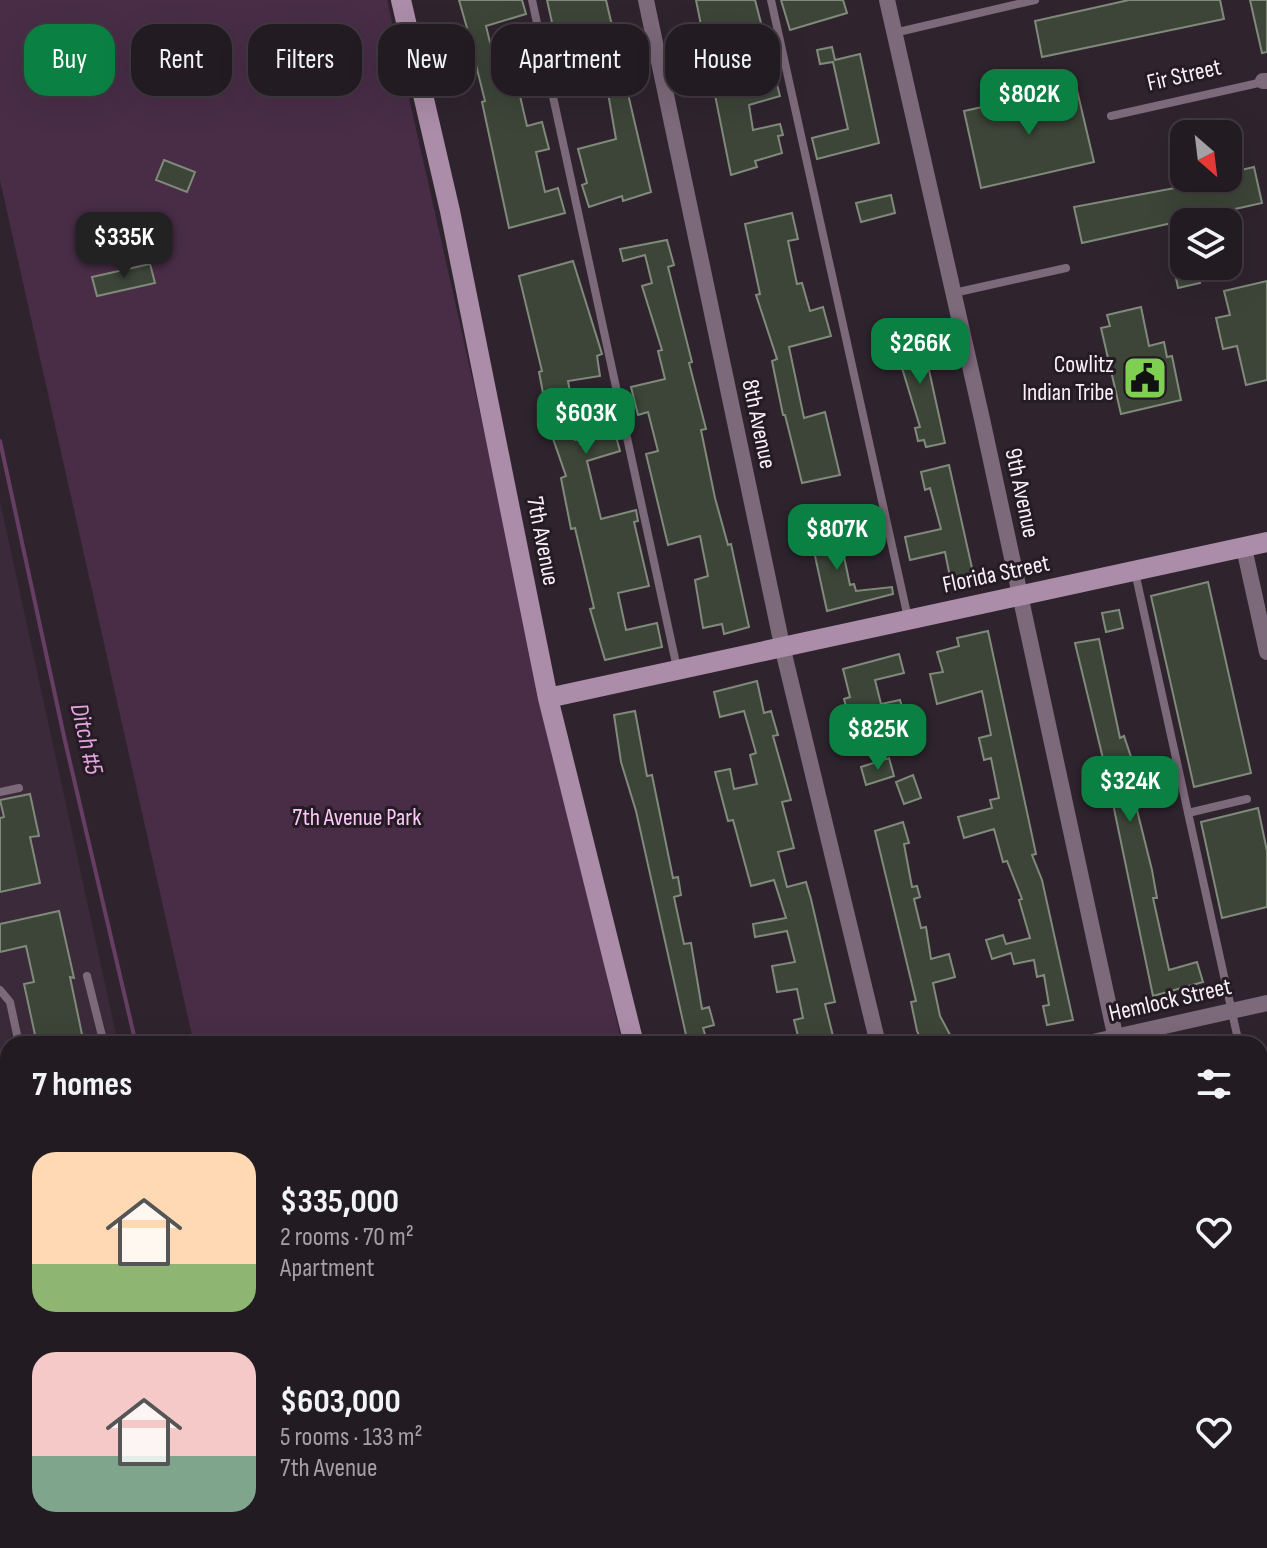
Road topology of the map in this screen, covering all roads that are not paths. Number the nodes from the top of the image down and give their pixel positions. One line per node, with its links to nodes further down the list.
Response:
1 (401, 0): 20 (street, 7th Avenue)
2 (532, 0): 19 (lane)
3 (646, 0): 17 (street, 8th Avenue)
4 (771, 0): 16 (lane)
5 (887, 0): 7 (street, 9th Avenue)
6 (1035, 0): 7 (lane)
7 (894, 33): 11 (street, 9th Avenue)
8 (1265, 81): 9 (lane, Fir Street)
9 (1111, 116)
10 (1066, 268): 11 (lane)
11 (952, 293): 15 (street, 9th Avenue)
12 (1267, 542): 13 (street, Florida Street)
13 (1244, 548): 14 (street, Florida Street); 18 (street)
14 (1135, 572): 15 (street, Florida Street); 24 (lane)
15 (1018, 596): 16 (street, Florida Street); 33 (street, 9th Avenue)
16 (908, 619): 17 (street, Florida Street)
17 (783, 650): 19 (street, Florida Street); 32 (street, 8th Avenue)
18 (1267, 652)
19 (678, 671): 20 (street, Florida Street)
20 (548, 698): 31 (street, 7th Avenue)
21 (19, 788): 22 (lane)
22 (0, 792)
23 (1247, 799): 24 (lane)
24 (1188, 813): 28 (lane)
25 (87, 976): 30 (lane)
26 (0, 990): 29 (lane)
27 (1267, 1003): 28 (street, Hemlock Street)
28 (1232, 1011): 34 (street, Hemlock Street); 35 (lane)
29 (17, 1036)
30 (102, 1036)
31 (632, 1036)
32 (876, 1036)
33 (1115, 1036)
34 (1132, 1036)
35 (1237, 1036)

